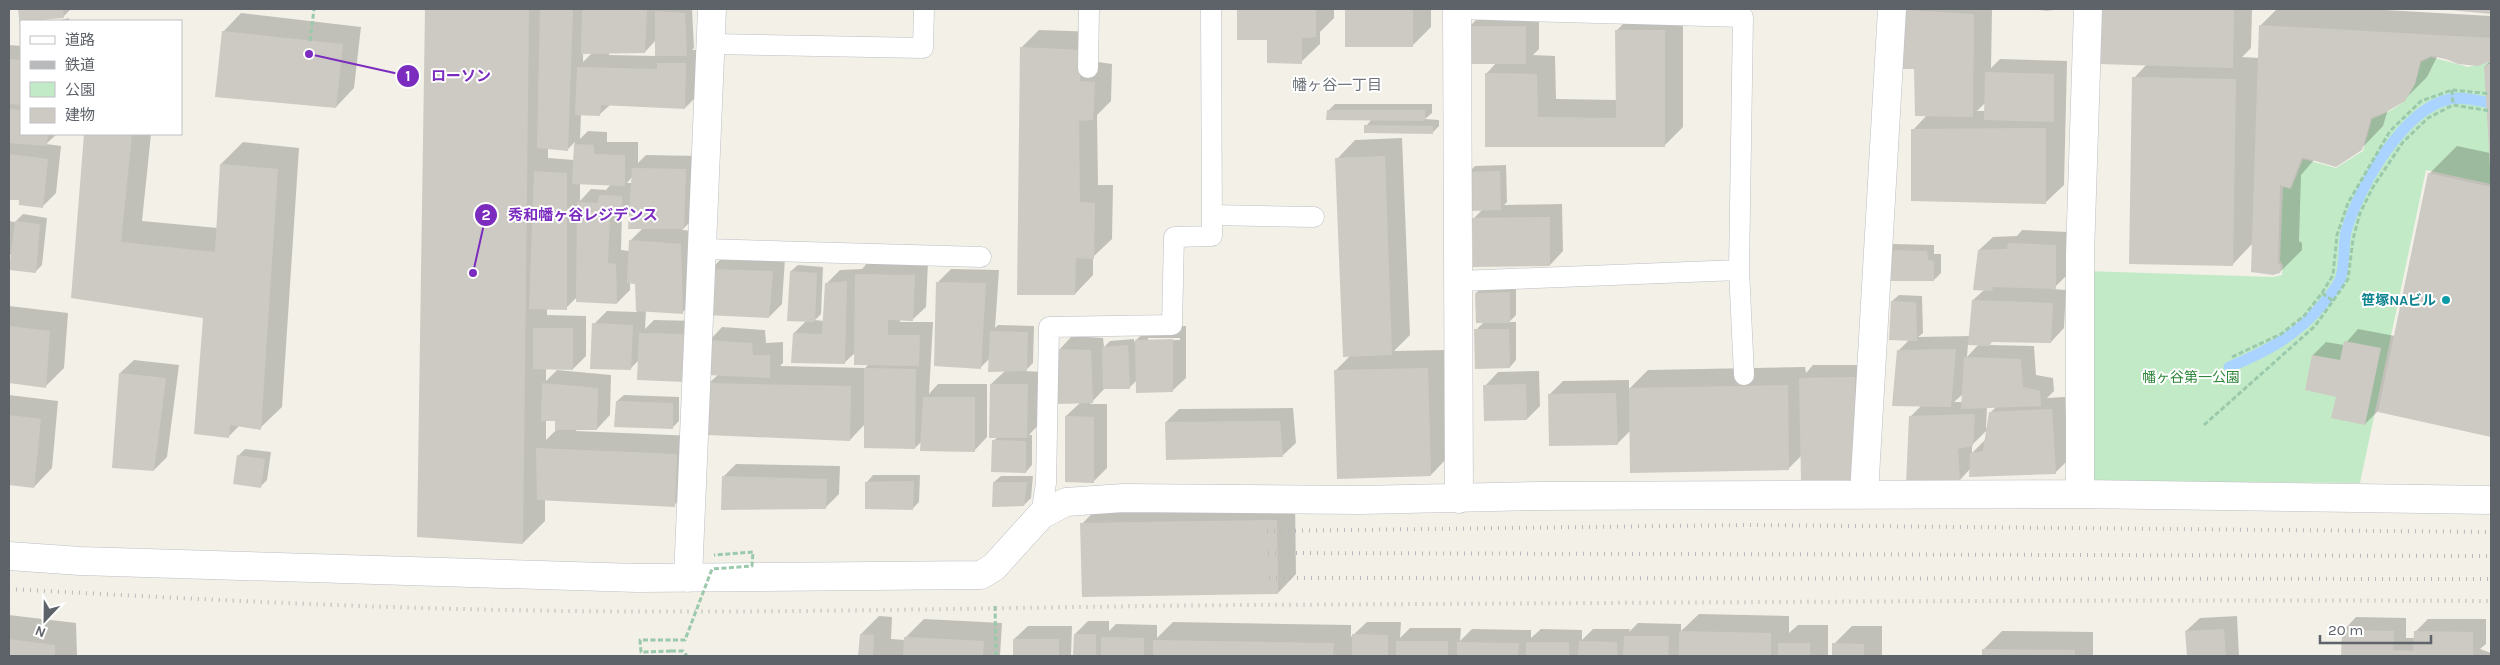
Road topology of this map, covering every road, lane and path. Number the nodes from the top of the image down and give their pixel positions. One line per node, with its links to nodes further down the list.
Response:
1 (314, 9): 9 (path)
2 (712, 9): 10 (street)
3 (924, 9): 10 (lane)
4 (1089, 9): 11 (lane)
5 (1211, 9): 16 (lane)
6 (1457, 9): 20 (lane); 21 (street)
7 (1892, 9): 27 (street)
8 (2088, 9): 28 (street)
9 (310, 41)
10 (712, 44): 18 (street)
11 (1088, 68)
12 (2452, 90): 13 (path); 14 (path); 22 (path)
13 (2491, 94)
14 (2453, 106): 15 (path); 23 (path)
15 (2491, 111)
16 (1213, 215): 17 (lane); 31 (lane)
17 (1314, 217)
18 (704, 249): 19 (lane); 35 (street)
19 (981, 257)
20 (1739, 270): 21 (lane); 25 (lane)
21 (1459, 281): 29 (street)
22 (2322, 293): 23 (path); 24 (path)
23 (2333, 301): 26 (path)
24 (2232, 357)
25 (1744, 375)
26 (2204, 425)
27 (1864, 494): 28 (street); 29 (street)
28 (2080, 494): 30 (street)
29 (1459, 499): 31 (street)
30 (2491, 500)
31 (1041, 515): 34 (street)
32 (714, 555): 36 (path, bridge)
33 (9, 556): 35 (street)
34 (994, 568): 35 (street); 37 (path)
35 (688, 578)
36 (687, 656)
37 (996, 656)

